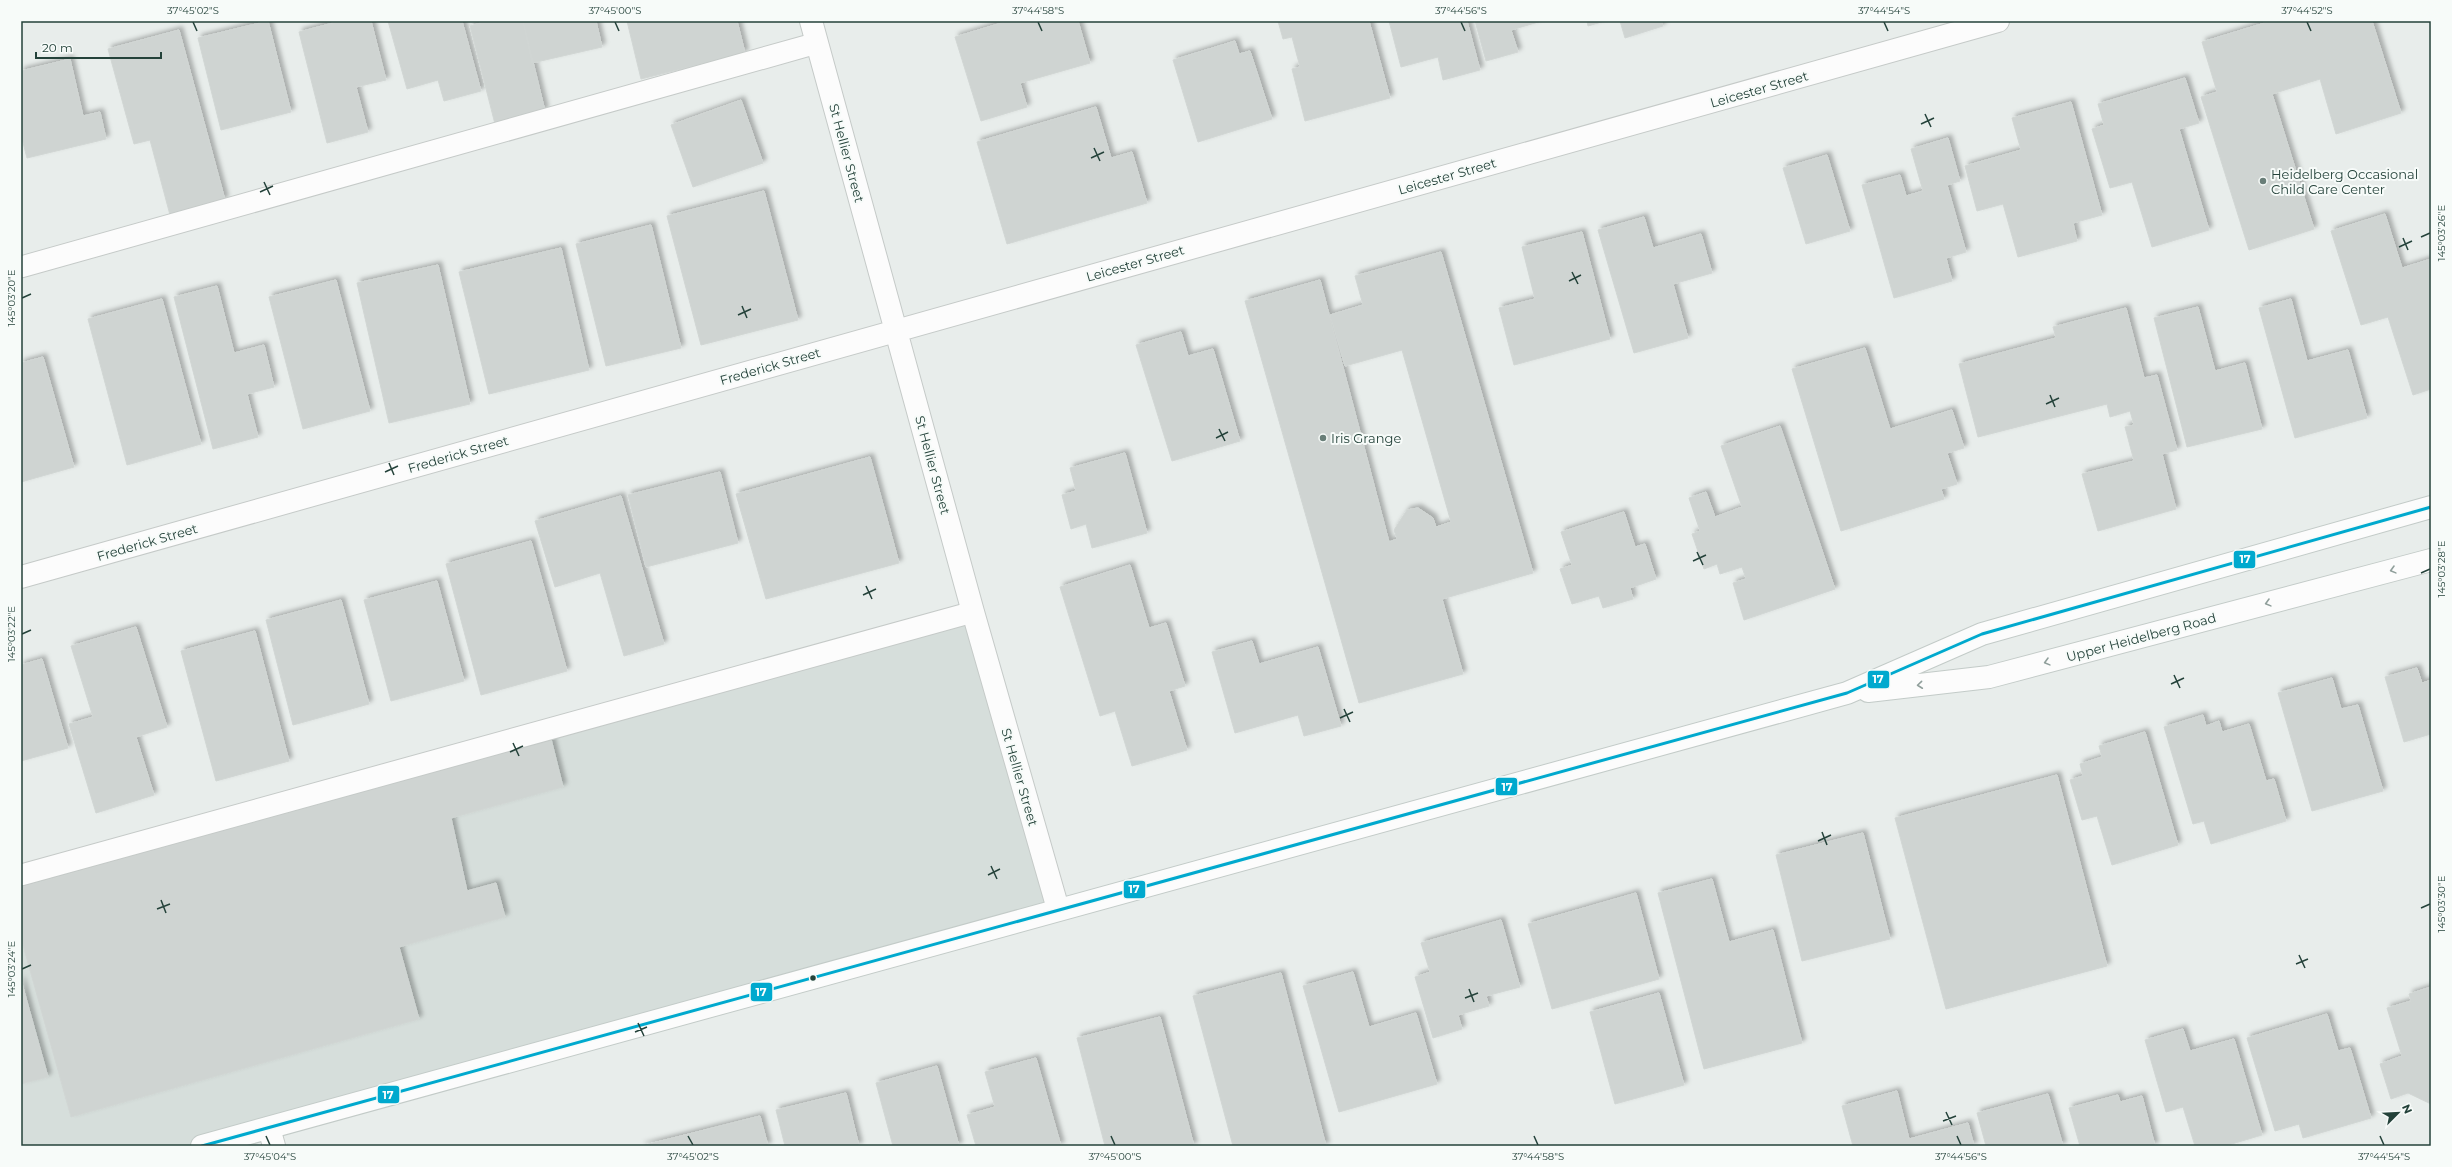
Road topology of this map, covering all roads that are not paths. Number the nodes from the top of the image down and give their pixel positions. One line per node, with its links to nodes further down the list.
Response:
1 (810, 21): 3 (street, St Hellier Street)
2 (1998, 21): 5 (street, Leicester Street)
3 (817, 43): 4 (lane); 5 (street, St Hellier Street)
4 (21, 267)
5 (896, 331): 8 (street, Frederick Street); 9 (street, St Hellier Street)
6 (2431, 507): 10 (street, Upper Heidelberg Road)
7 (2431, 560): 10 (street, Upper Heidelberg Road, one-way to 10)
8 (21, 577)
9 (973, 612): 11 (lane); 12 (street, St Hellier Street)
10 (1847, 694): 12 (street, Upper Heidelberg Road)
11 (21, 875)
12 (1058, 909): 13 (street, Upper Heidelberg Road)
13 (272, 1137): 14 (street, Upper Heidelberg Road)
14 (202, 1146)

